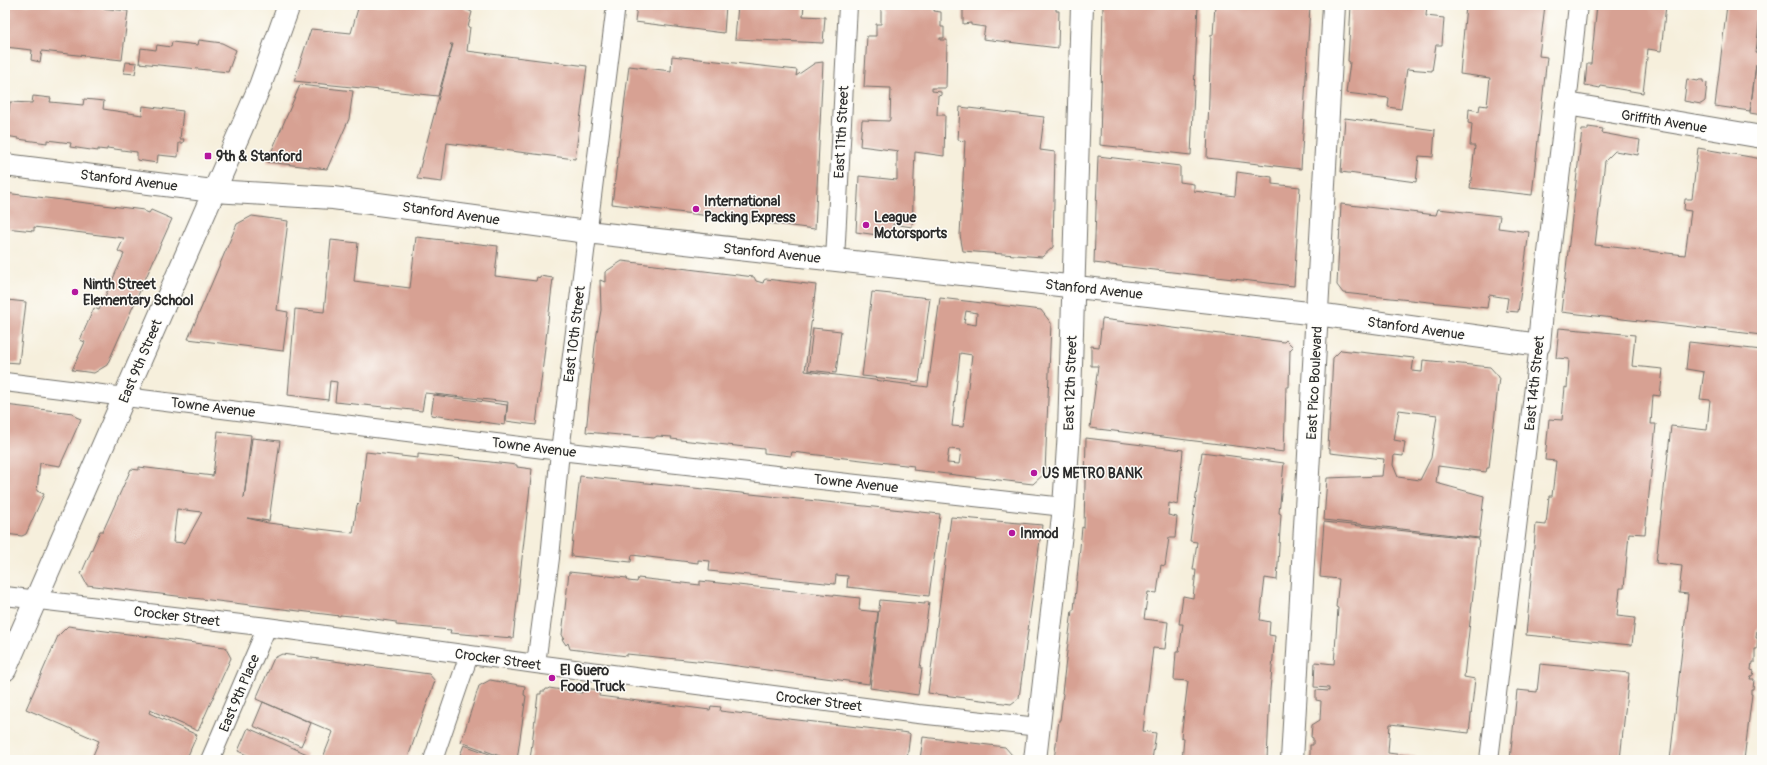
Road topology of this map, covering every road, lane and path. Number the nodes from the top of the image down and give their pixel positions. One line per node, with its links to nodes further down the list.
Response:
1 (289, 5): 10 (street, East 9th Street)
2 (616, 5): 11 (street, East 10th Street)
3 (848, 5): 12 (street, East 11th Street)
4 (1082, 5): 13 (street, East 12th Street)
5 (1334, 5): 14 (street, East Pico Boulevard)
6 (1578, 5): 7 (street, East 14th Street)
7 (1567, 104): 8 (street, Griffith Avenue); 15 (street, East 14th Street)
8 (1762, 137)
9 (5, 165): 10 (street, Stanford Avenue)
10 (213, 190): 11 (street, Stanford Avenue); 17 (street, East 9th Street)
11 (587, 232): 12 (street, Stanford Avenue); 18 (street, East 10th Street)
12 (835, 260): 13 (street, Stanford Avenue)
13 (1073, 286): 14 (street, Stanford Avenue); 19 (street, East 12th Street)
14 (1317, 314): 15 (street, Stanford Avenue); 30 (street, East Pico Boulevard)
15 (1539, 345): 31 (street, East 14th Street)
16 (5, 382): 17 (street, Towne Avenue)
17 (125, 397): 18 (street, Towne Avenue); 21 (street, East 9th Street)
18 (560, 451): 19 (street, Towne Avenue); 24 (street, East 10th Street)
19 (1064, 507): 26 (street, East 12th Street)
20 (5, 596): 21 (street, Crocker Street)
21 (35, 600): 22 (street, Crocker Street); 25 (street, East 9th Street)
22 (267, 627): 23 (street, Crocker Street); 27 (street, East 9th Place)
23 (469, 655): 24 (street, Crocker Street); 28 (street)
24 (536, 664): 26 (street, Crocker Street)
25 (5, 670)
26 (1039, 727): 29 (street, East 12th Street)
27 (210, 760)
28 (433, 760)
29 (1035, 760)
30 (1292, 760)
31 (1489, 760)

